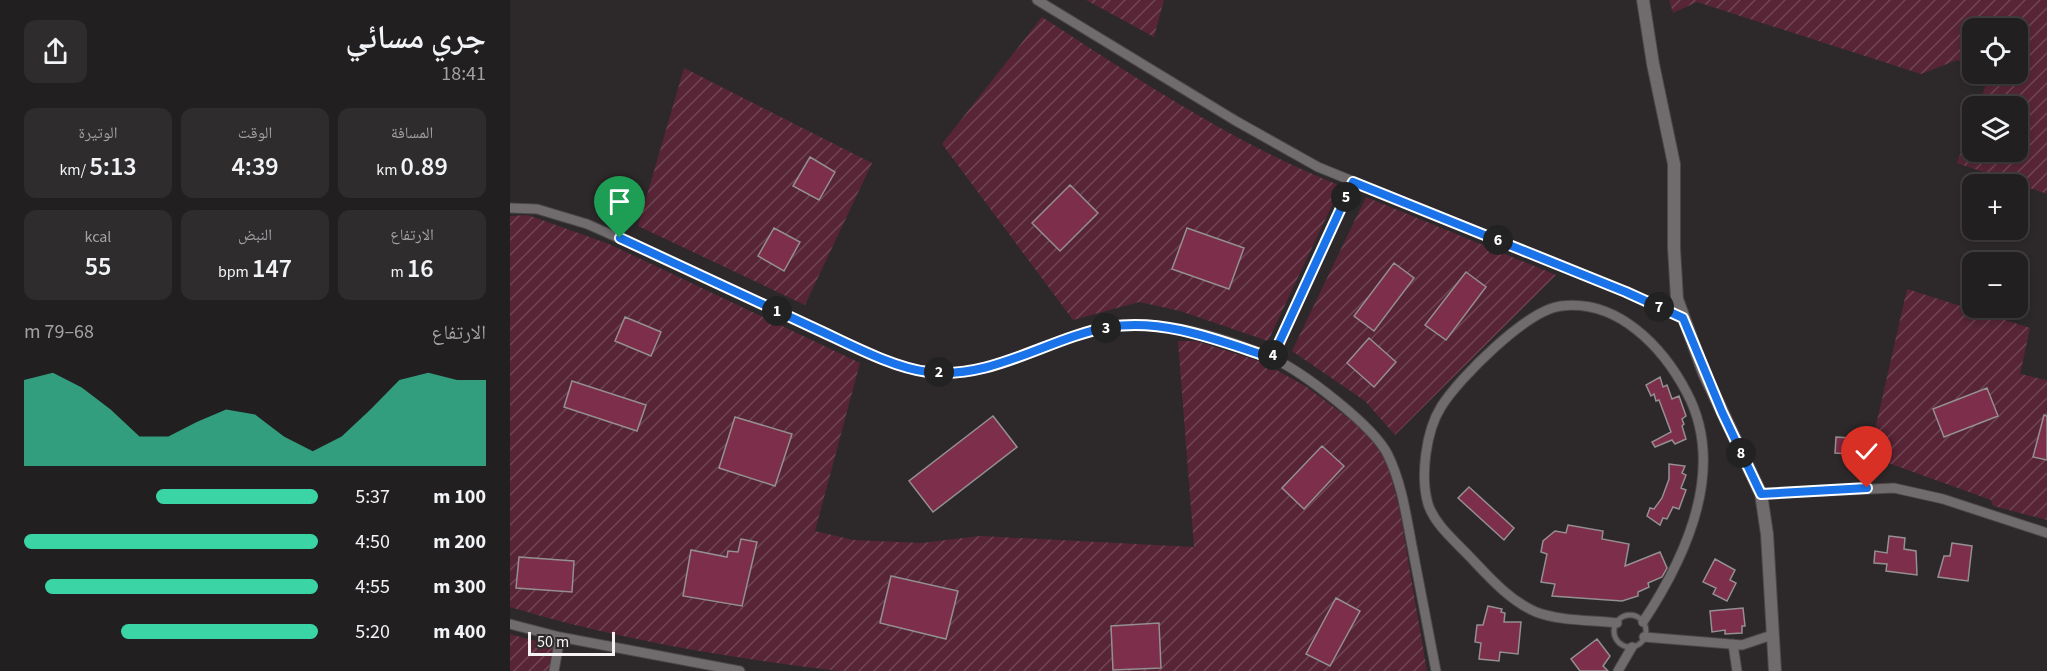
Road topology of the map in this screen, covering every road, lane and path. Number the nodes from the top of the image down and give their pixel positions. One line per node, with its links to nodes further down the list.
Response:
1 (1037, 0): 3 (street)
2 (1643, 0): 5 (street)
3 (1353, 182): 5 (street); 6 (street)
4 (510, 208): 6 (street)
5 (1683, 318): 7 (street)
6 (1272, 358): 19 (street)
7 (1761, 494): 8 (street); 12 (street)
8 (2047, 533)
9 (1617, 622): 10 (lane); 10 (street); 16 (lane)
10 (1643, 622): 14 (lane)
11 (510, 624): 13 (street)
12 (1772, 635): 15 (street); 22 (street)
13 (560, 637): 17 (street); 18 (street)
14 (1644, 637): 15 (street); 16 (lane)
15 (1733, 644): 21 (street)
16 (1632, 647): 20 (street)
17 (554, 671)
18 (740, 671)
19 (1436, 671)
20 (1618, 671)
21 (1737, 671)
22 (1775, 671)

